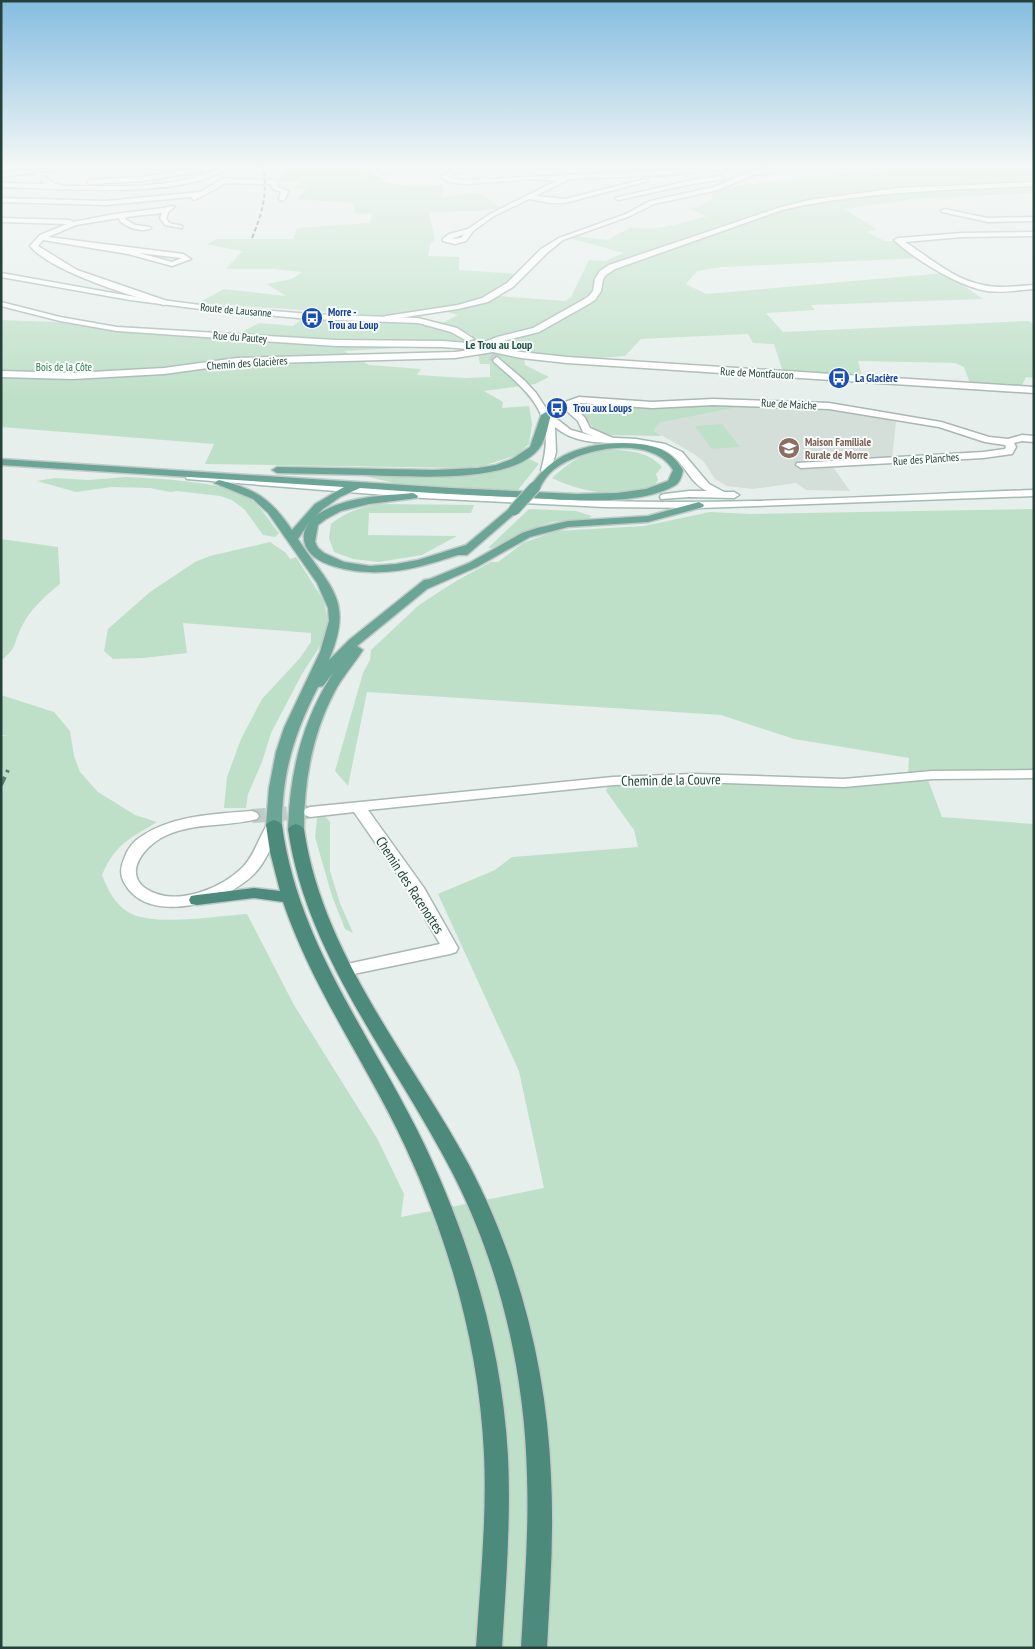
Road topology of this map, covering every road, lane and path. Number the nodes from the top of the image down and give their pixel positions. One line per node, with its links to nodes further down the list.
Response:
1 (36, 244): 9 (street)
2 (84, 244): 6 (street)
3 (553, 244): 11 (street)
4 (680, 244): 13 (street)
5 (904, 244): 8 (street)
6 (99, 246): 6 (street)
7 (1, 275): 9 (street, Route de Lausanne)
8 (1034, 287)
9 (164, 303): 11 (street, Route de Lausanne)
10 (1, 304): 13 (street, Rue du Pautey)
11 (419, 317): 12 (street, Route de Lausanne)
12 (470, 339)
13 (481, 347): 14 (street, Rue de Montfaucon)
14 (492, 349): 16 (street, Chemin des Glacières); 17 (street, Rue de Montfaucon)
15 (497, 360): 18 (street)
16 (1, 374)
17 (1034, 390)
18 (546, 415): 20 (street); 27 (main road); 28 (street)
19 (584, 426): 20 (street); 22 (street, Rue de Maiche); 23 (street, Rue de Maiche)
20 (562, 428): 22 (street)
21 (1034, 439): 23 (street, Rue de Maiche)
22 (610, 440): 30 (street)
23 (1008, 442): 25 (street, Rue des Planches)
24 (1, 462): 26 (main road)
25 (801, 466)
26 (71, 467): 27 (main road); 29 (main road)
27 (121, 470): 31 (main road)
28 (546, 470): 36 (main road); 40 (main road, bridge)
29 (191, 477): 32 (street); 39 (main road)
30 (701, 483): 34 (street); 38 (street)
31 (362, 486): 32 (main road); 36 (main road)
32 (346, 490): 35 (street); 39 (main road)
33 (1034, 493): 37 (street)
34 (725, 494): 37 (street); 38 (street)
35 (423, 496): 38 (street); 40 (main road)
36 (617, 496): 38 (street)
37 (913, 497): 38 (street)
38 (697, 500): 41 (main road)
39 (292, 539): 43 (main road)
40 (471, 547): 41 (main road)
41 (421, 587): 42 (main road)
42 (376, 626): 43 (main road); 49 (main road)
43 (304, 702): 48 (main road)
44 (1034, 774): 45 (street, Chemin de la Couvre)
45 (358, 807): 46 (street, Chemin de la Couvre); 52 (street, Chemin des Racenottes)
46 (310, 812)
47 (252, 816): 51 (street)
48 (274, 825): 50 (highway); 51 (street)
49 (296, 829): 52 (highway)
50 (288, 897): 51 (highway); 53 (highway)
51 (197, 900)
52 (344, 970): 54 (highway)
53 (489, 1648)
54 (534, 1648)

